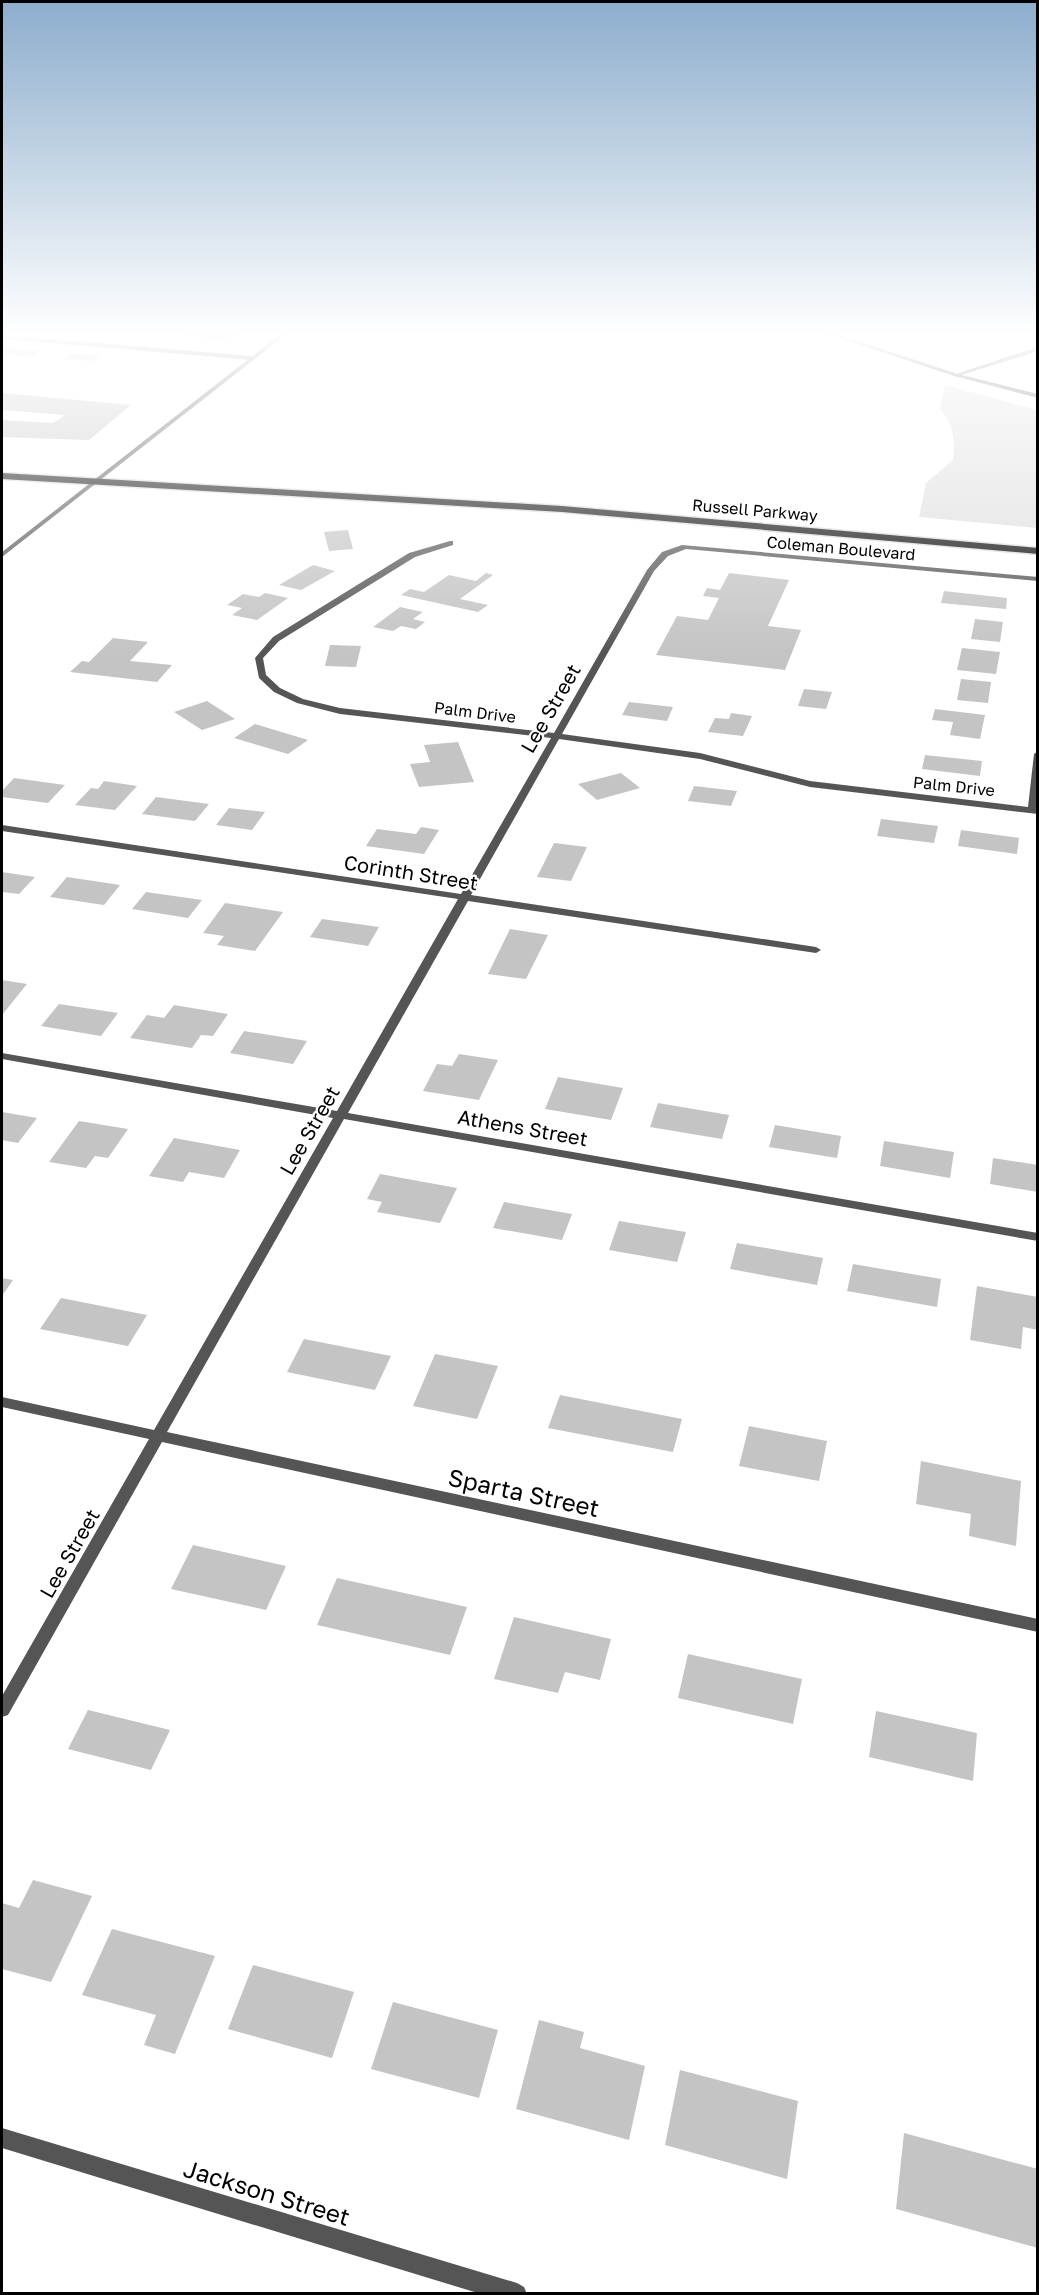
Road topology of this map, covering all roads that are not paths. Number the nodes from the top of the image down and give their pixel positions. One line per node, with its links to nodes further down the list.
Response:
1 (148, 440): 3 (street)
2 (2, 476): 3 (main road, Russell Parkway)
3 (97, 480): 5 (main road, Russell Parkway); 6 (street)
4 (450, 543): 9 (street, Palm Drive)
5 (1038, 551)
6 (2, 555)
7 (651, 570): 8 (street, Coleman Boulevard); 9 (street, Lee Street)
8 (1038, 579)
9 (556, 736): 11 (street, Palm Drive); 13 (street, Lee Street)
10 (1038, 754): 11 (street)
11 (1035, 810)
12 (2, 828): 13 (street, Corinth Street)
13 (464, 898): 14 (street, Corinth Street); 16 (street, Lee Street)
14 (816, 950)
15 (2, 1056): 16 (street, Athens Street)
16 (340, 1115): 17 (street, Athens Street); 19 (street, Lee Street)
17 (1038, 1237)
18 (2, 1402): 19 (street, Sparta Street)
19 (158, 1435): 20 (street, Sparta Street); 21 (street, Lee Street)
20 (1038, 1626)
21 (2, 1710)
22 (2, 2138): 23 (street, Jackson Street)
23 (517, 2294)

